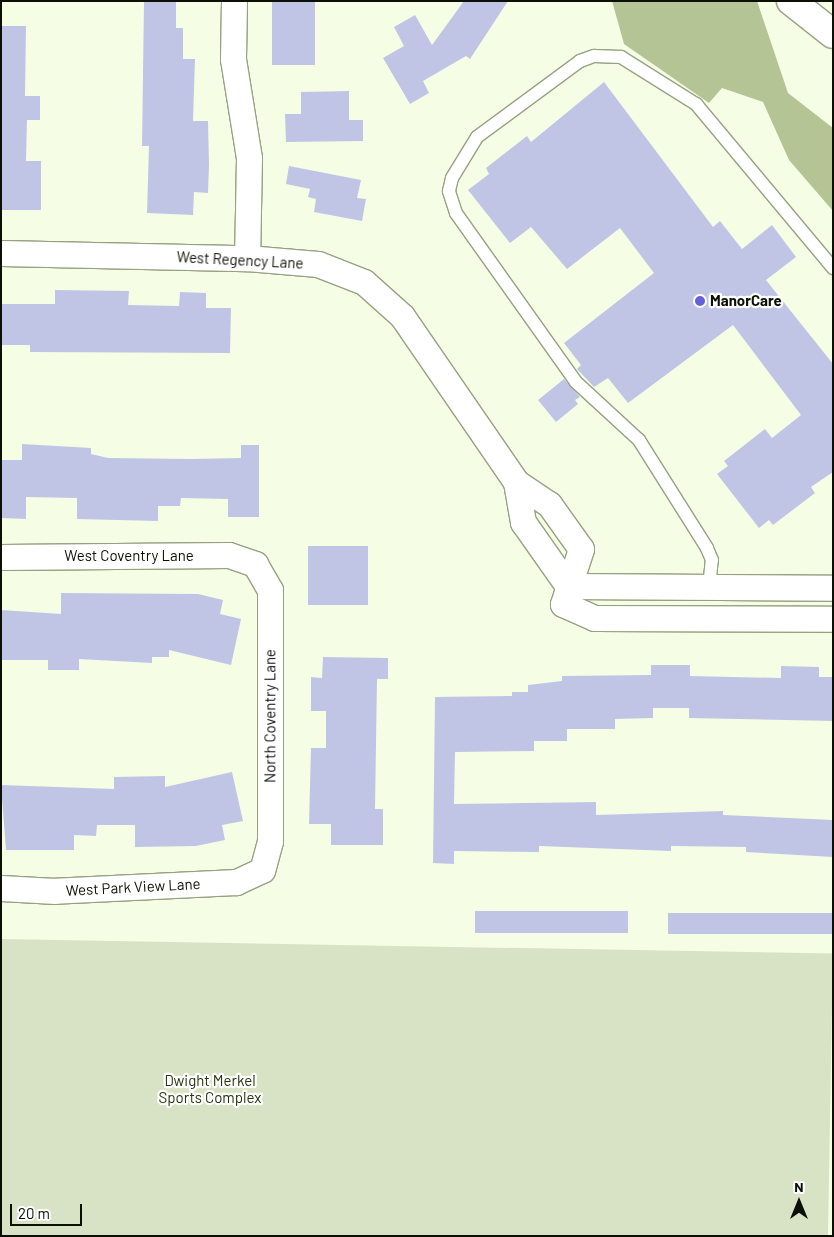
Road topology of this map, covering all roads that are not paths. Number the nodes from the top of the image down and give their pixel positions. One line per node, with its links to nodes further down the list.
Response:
1 (234, 1): 5 (street)
2 (791, 1): 3 (main road)
3 (833, 34)
4 (1, 253): 5 (street, West Regency Lane)
5 (247, 258): 11 (street, West Regency Lane)
6 (833, 268): 9 (lane)
7 (1, 557): 8 (street, West Coventry Lane)
8 (255, 564): 14 (street, North Coventry Lane)
9 (709, 587): 10 (street); 11 (street); 12 (street)
10 (833, 588)
11 (565, 595): 12 (street)
12 (708, 619): 13 (street)
13 (833, 619)
14 (262, 870): 15 (street, West Park View Lane)
15 (1, 888)

